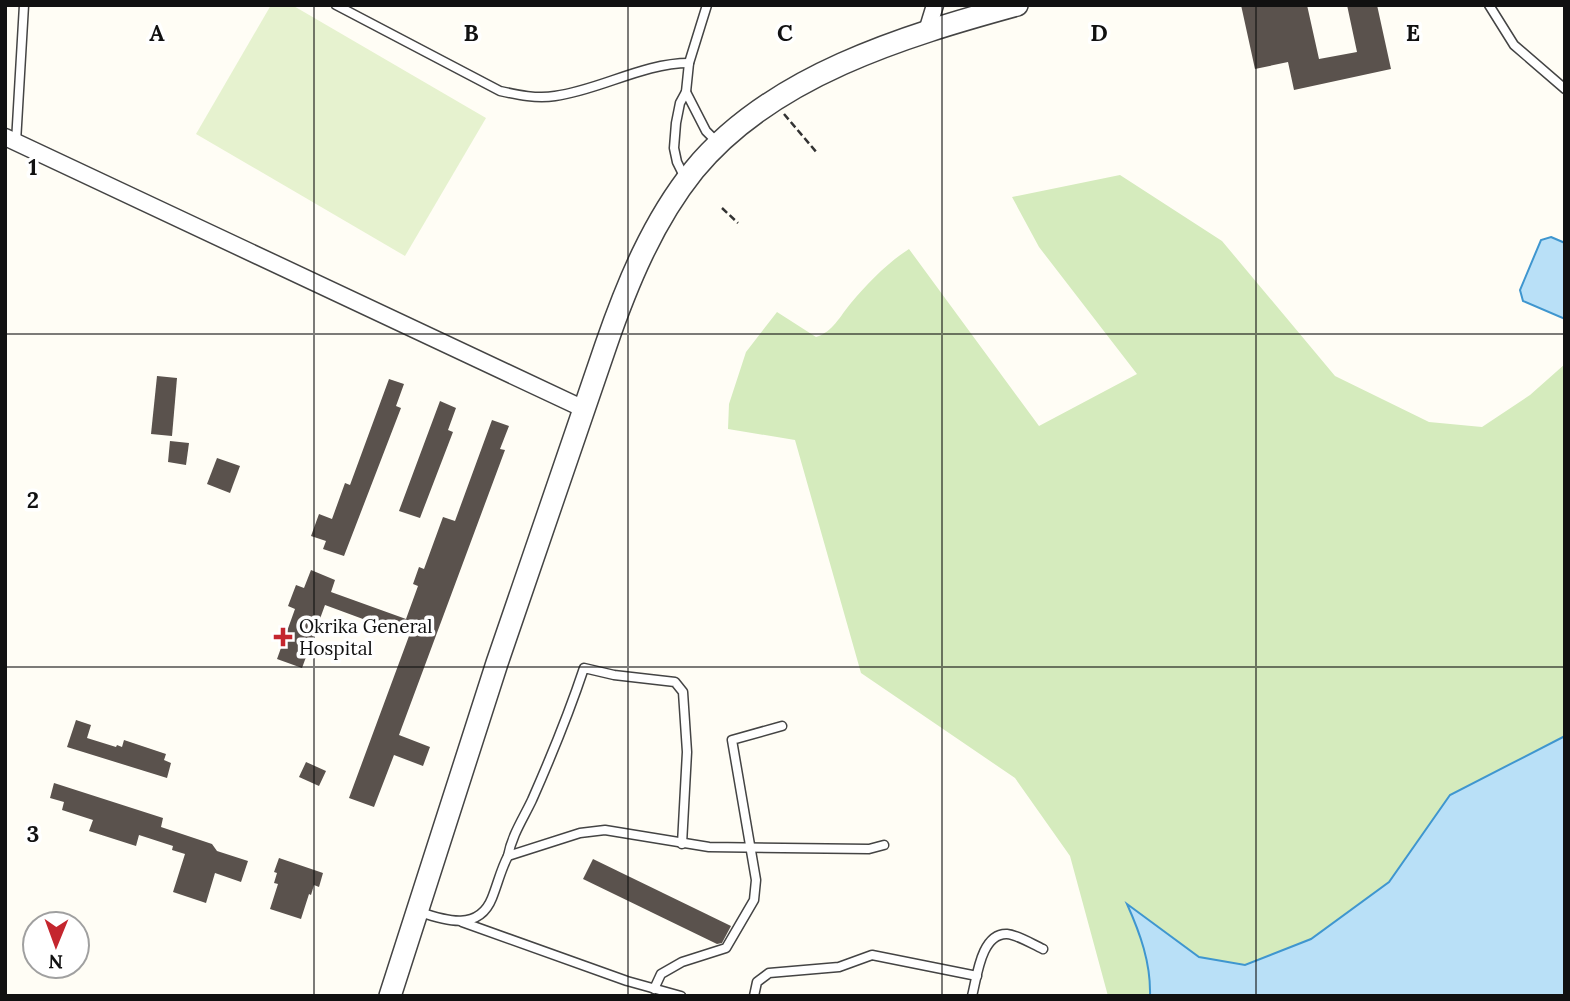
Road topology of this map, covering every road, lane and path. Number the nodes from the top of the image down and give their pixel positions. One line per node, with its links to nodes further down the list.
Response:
1 (24, 5): 12 (lane)
2 (336, 5): 8 (lane)
3 (707, 5): 8 (lane)
4 (935, 5): 7 (street)
5 (1017, 5): 7 (street)
6 (1489, 5): 9 (lane)
7 (927, 31): 11 (street)
8 (689, 64): 10 (lane)
9 (1565, 89)
10 (686, 92): 13 (lane); 15 (lane)
11 (774, 101): 13 (street); 14 (path)
12 (11, 140): 18 (street)
13 (719, 145): 15 (street)
14 (818, 154)
15 (686, 181): 18 (street)
16 (722, 208): 17 (path)
17 (738, 223)
18 (584, 409): 24 (street)
19 (782, 726): 22 (lane)
20 (682, 844): 22 (lane); 23 (lane); 23 (lane)
21 (884, 845): 22 (lane)
22 (750, 846): 28 (lane)
23 (508, 856): 25 (lane)
24 (417, 911): 25 (lane); 29 (street)
25 (462, 922): 28 (lane)
26 (1043, 949): 27 (lane)
27 (977, 976): 31 (lane); 32 (lane)
28 (654, 989): 30 (lane)
29 (390, 996)
30 (681, 996)
31 (754, 996)
32 (972, 996)

